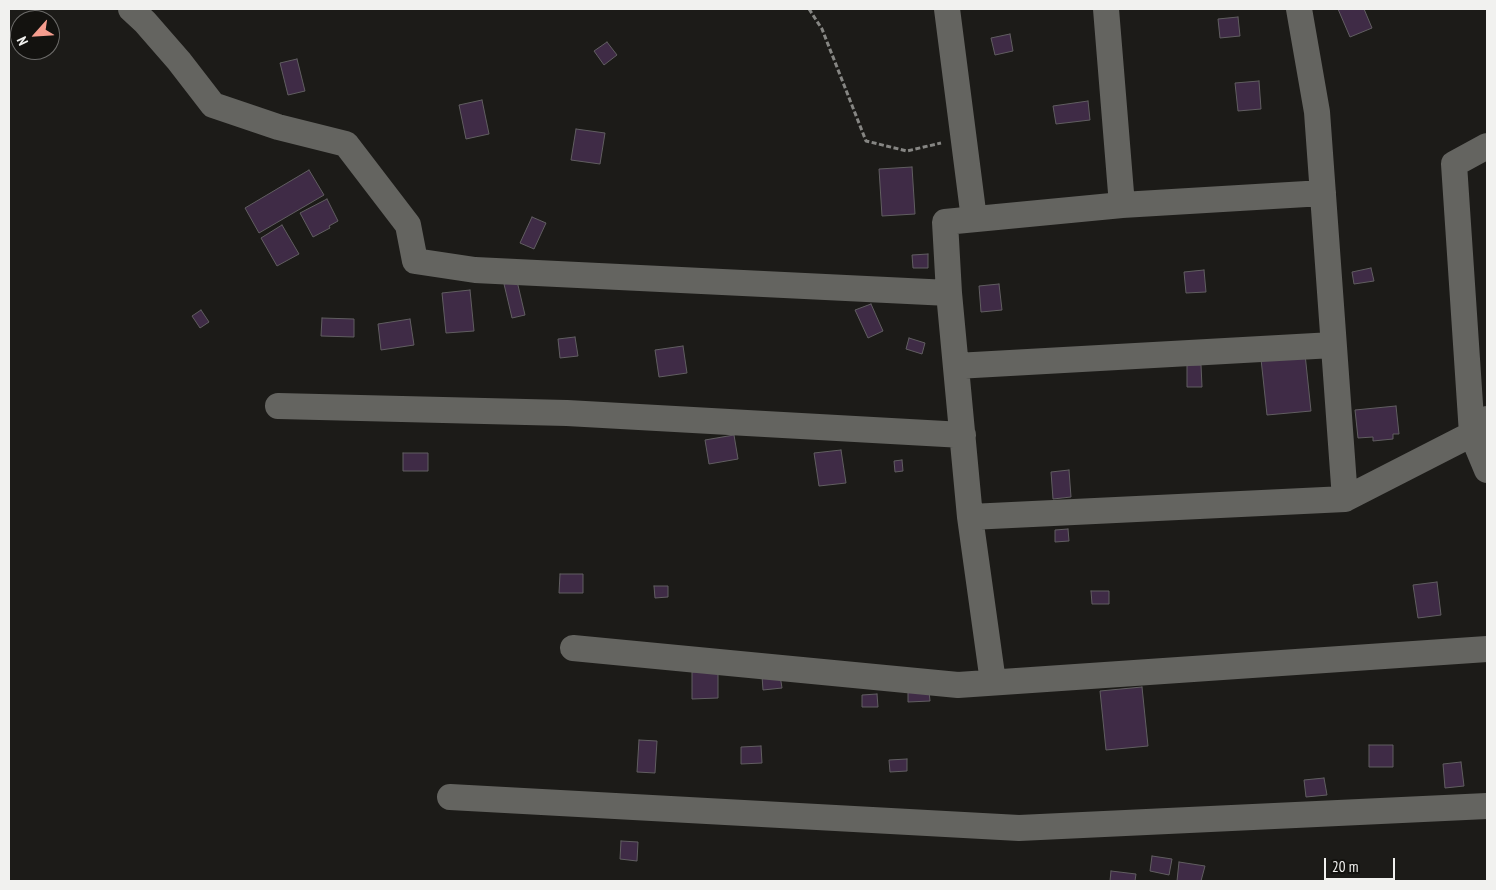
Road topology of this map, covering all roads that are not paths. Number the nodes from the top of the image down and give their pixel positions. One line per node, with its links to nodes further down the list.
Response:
1 (132, 9): 9 (street)
2 (947, 9): 8 (street)
3 (1106, 9): 7 (street)
4 (1298, 9): 6 (street)
5 (1487, 146): 13 (street)
6 (1323, 193): 7 (street); 10 (street)
7 (1122, 205): 8 (street)
8 (974, 219): 9 (street)
9 (948, 293): 11 (street)
10 (1333, 345): 11 (street); 16 (street)
11 (956, 366): 14 (street)
12 (278, 406): 14 (street)
13 (1479, 426): 15 (street); 16 (street)
14 (963, 435): 17 (street)
15 (1487, 470)
16 (1345, 499): 17 (street)
17 (970, 516): 20 (street)
18 (573, 648): 20 (street)
19 (1487, 649): 20 (street)
20 (993, 682)
21 (450, 797): 22 (street)
22 (1487, 806)

